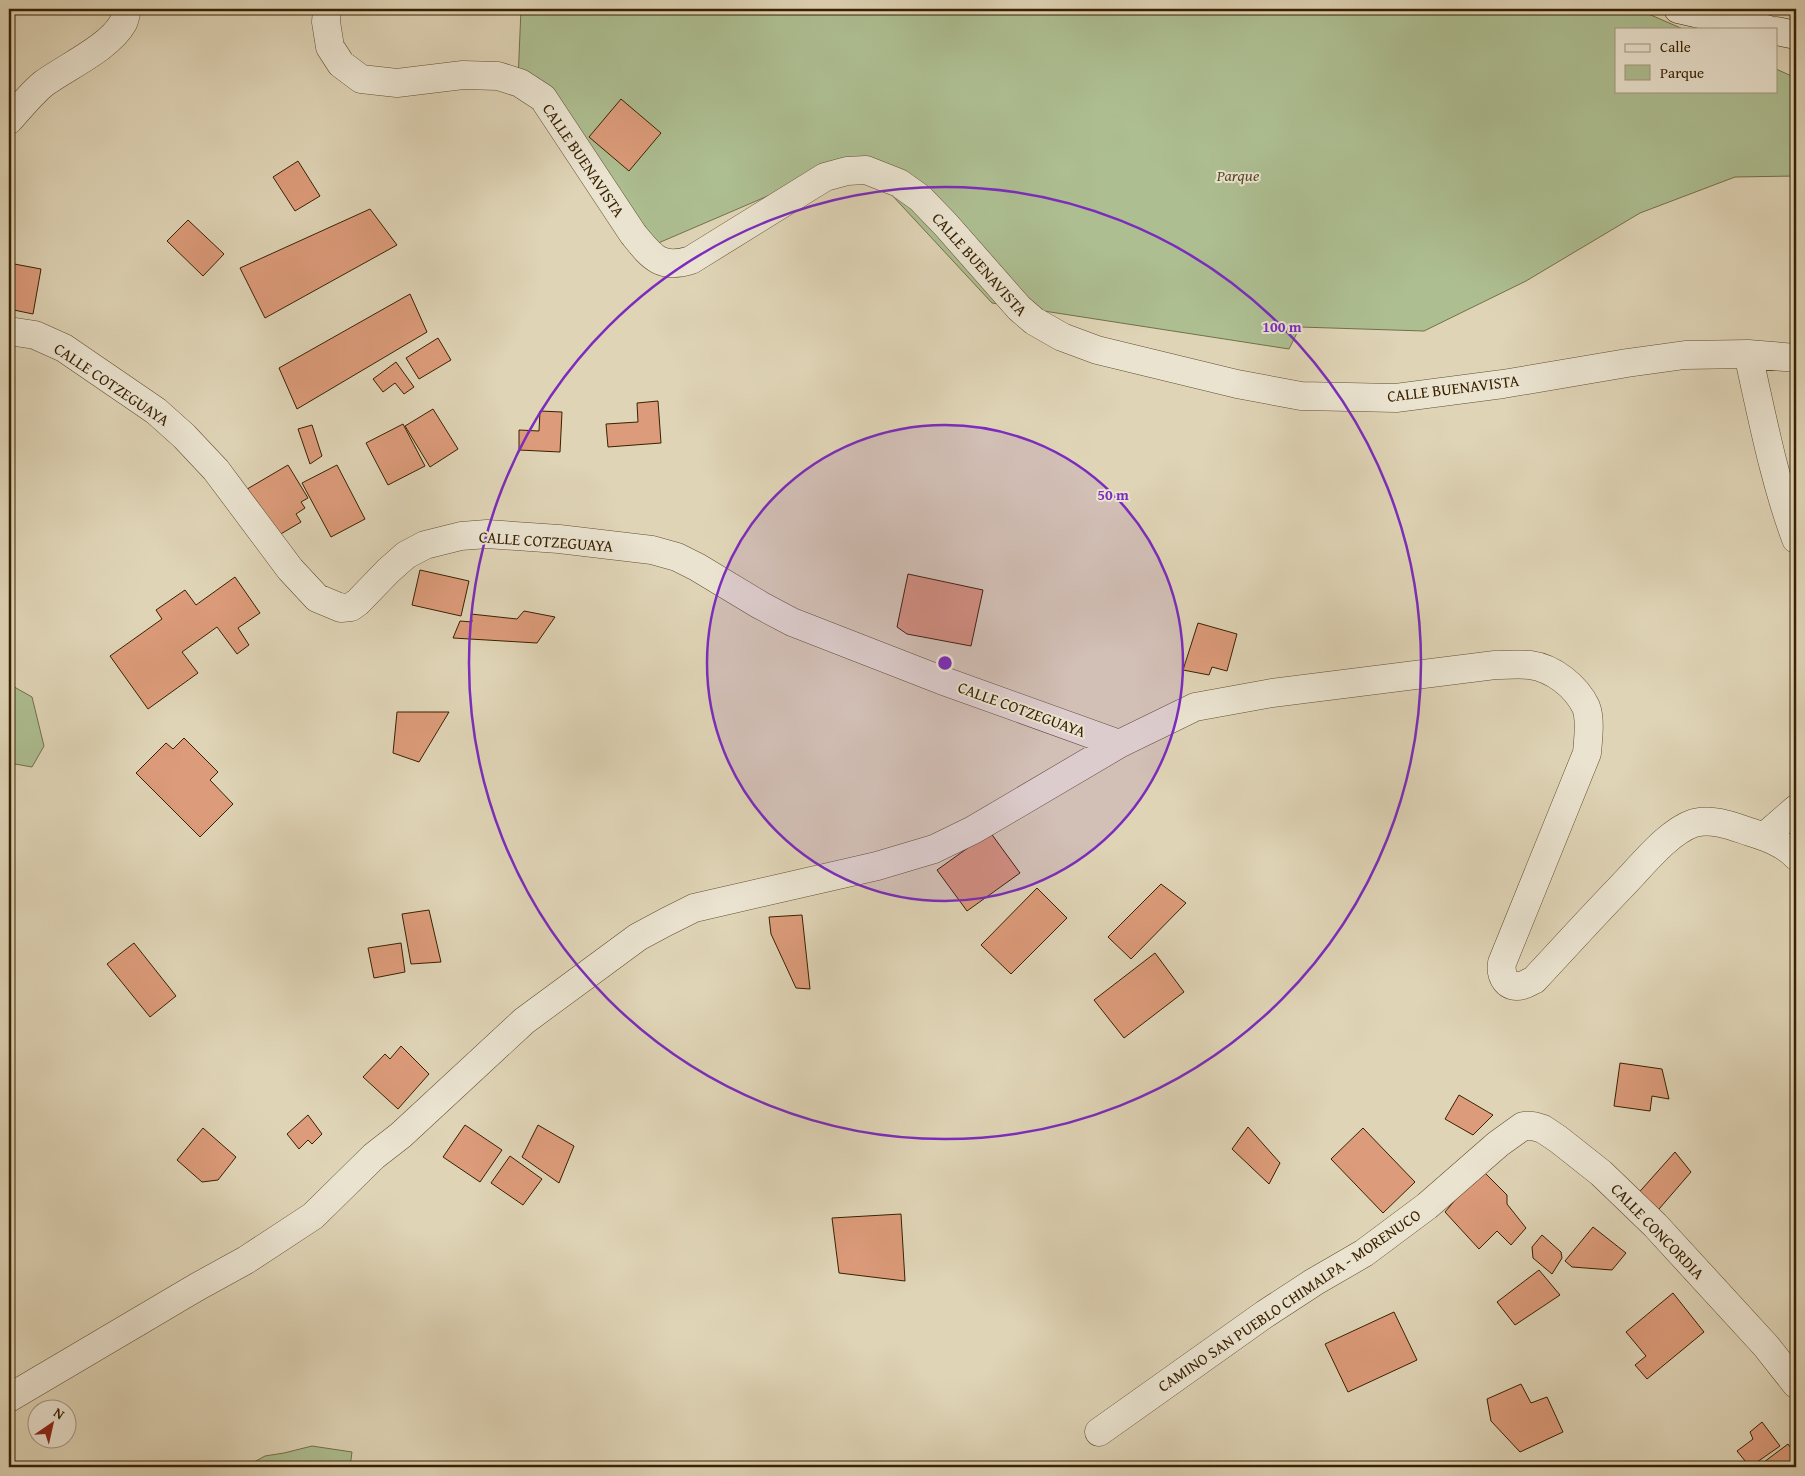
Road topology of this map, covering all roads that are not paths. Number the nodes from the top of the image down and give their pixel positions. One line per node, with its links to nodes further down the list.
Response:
1 (127, 9): 7 (street)
2 (327, 9): 9 (street, CALLE BUENAVISTA)
3 (1678, 9): 4 (street)
4 (1762, 28)
5 (1778, 31): 6 (street)
6 (1796, 35)
7 (9, 120)
8 (9, 331): 12 (street, CALLE COTZEGUAYA)
9 (1748, 354): 10 (street, CALLE BUENAVISTA); 11 (street)
10 (1796, 358)
11 (1796, 539)
12 (1119, 744): 14 (street); 18 (street)
13 (1796, 809): 14 (street)
14 (1766, 836): 15 (street)
15 (1796, 856)
16 (1498, 1144): 17 (street, CALLE CONCORDIA); 19 (street, CAMINO SAN PUEBLO CHIMALPA - MORENUCO)
17 (1796, 1384)
18 (9, 1398)
19 (1099, 1432)

